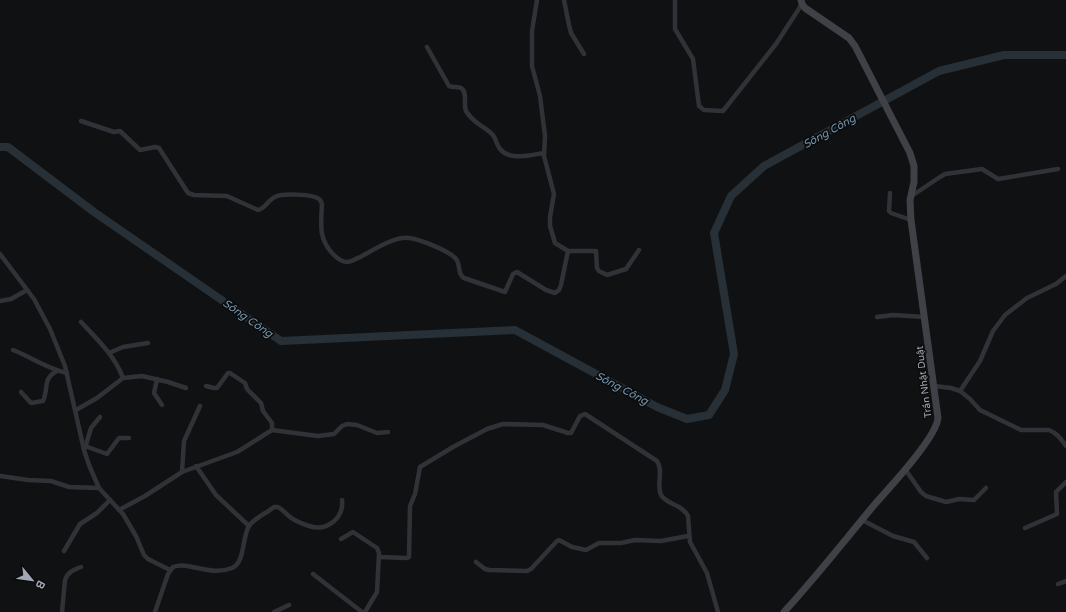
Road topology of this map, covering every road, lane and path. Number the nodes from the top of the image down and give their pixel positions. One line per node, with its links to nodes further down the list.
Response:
1 (537, 0): 8 (street)
2 (564, 0): 6 (street)
3 (675, 0): 4 (street)
4 (802, 2): 11 (main road, Trần Nhật Duật)
5 (426, 47): 8 (street)
6 (584, 54)
7 (81, 121): 14 (street)
8 (544, 153): 14 (street)
9 (1058, 169): 11 (street)
10 (890, 193): 12 (street)
11 (910, 197): 12 (main road, Trần Nhật Duật)
12 (911, 220): 20 (main road, Trần Nhật Duật)
13 (639, 250): 14 (street)
14 (568, 251)
15 (0, 254): 17 (street)
16 (1066, 276): 32 (street)
17 (27, 290): 18 (street); 26 (street)
18 (0, 301)
19 (877, 317): 20 (street)
20 (925, 317): 30 (main road, Trần Nhật Duật)
21 (81, 322): 24 (street)
22 (148, 343): 24 (street)
23 (13, 350): 25 (street)
24 (109, 353): 27 (street)
25 (57, 371): 26 (street); 33 (street)
26 (67, 373): 36 (street)
27 (123, 378): 28 (street); 36 (street)
28 (157, 379): 31 (street); 34 (street)
29 (206, 386): 38 (street)
30 (934, 386): 32 (street); 44 (main road, Trần Nhật Duật)
31 (186, 388)
32 (960, 391): 41 (street)
33 (21, 392)
34 (162, 405)
35 (200, 406): 45 (street)
36 (76, 410): 42 (street)
37 (100, 417): 42 (street)
38 (272, 430): 39 (street); 43 (street)
39 (388, 432)
40 (129, 438): 42 (street)
41 (1066, 446)
42 (85, 448): 48 (street)
43 (196, 466): 45 (street); 54 (street)
44 (905, 469): 49 (street); 53 (main road, Trần Nhật Duật)
45 (182, 472): 52 (street)
46 (0, 476): 48 (street)
47 (1066, 482): 55 (street)
48 (99, 488): 50 (street)
49 (986, 488)
50 (110, 500): 52 (street); 58 (street)
51 (342, 500): 54 (street)
52 (119, 510): 63 (street)
53 (862, 520): 60 (street); 73 (main road, Trần Nhật Duật)
54 (249, 526): 63 (street)
55 (1026, 528)
56 (688, 536): 59 (street); 61 (street); 72 (street)
57 (341, 539): 59 (street)
58 (64, 551)
59 (379, 557): 71 (street)
60 (927, 558)
61 (476, 562)
62 (80, 567): 68 (street)
63 (170, 570): 69 (street)
64 (313, 574): 71 (street)
65 (1066, 582): 66 (street)
66 (1058, 584)
67 (289, 605): 70 (street)
68 (62, 612)
69 (155, 612)
70 (274, 612)
71 (364, 612)
72 (718, 612)
73 (784, 612)

